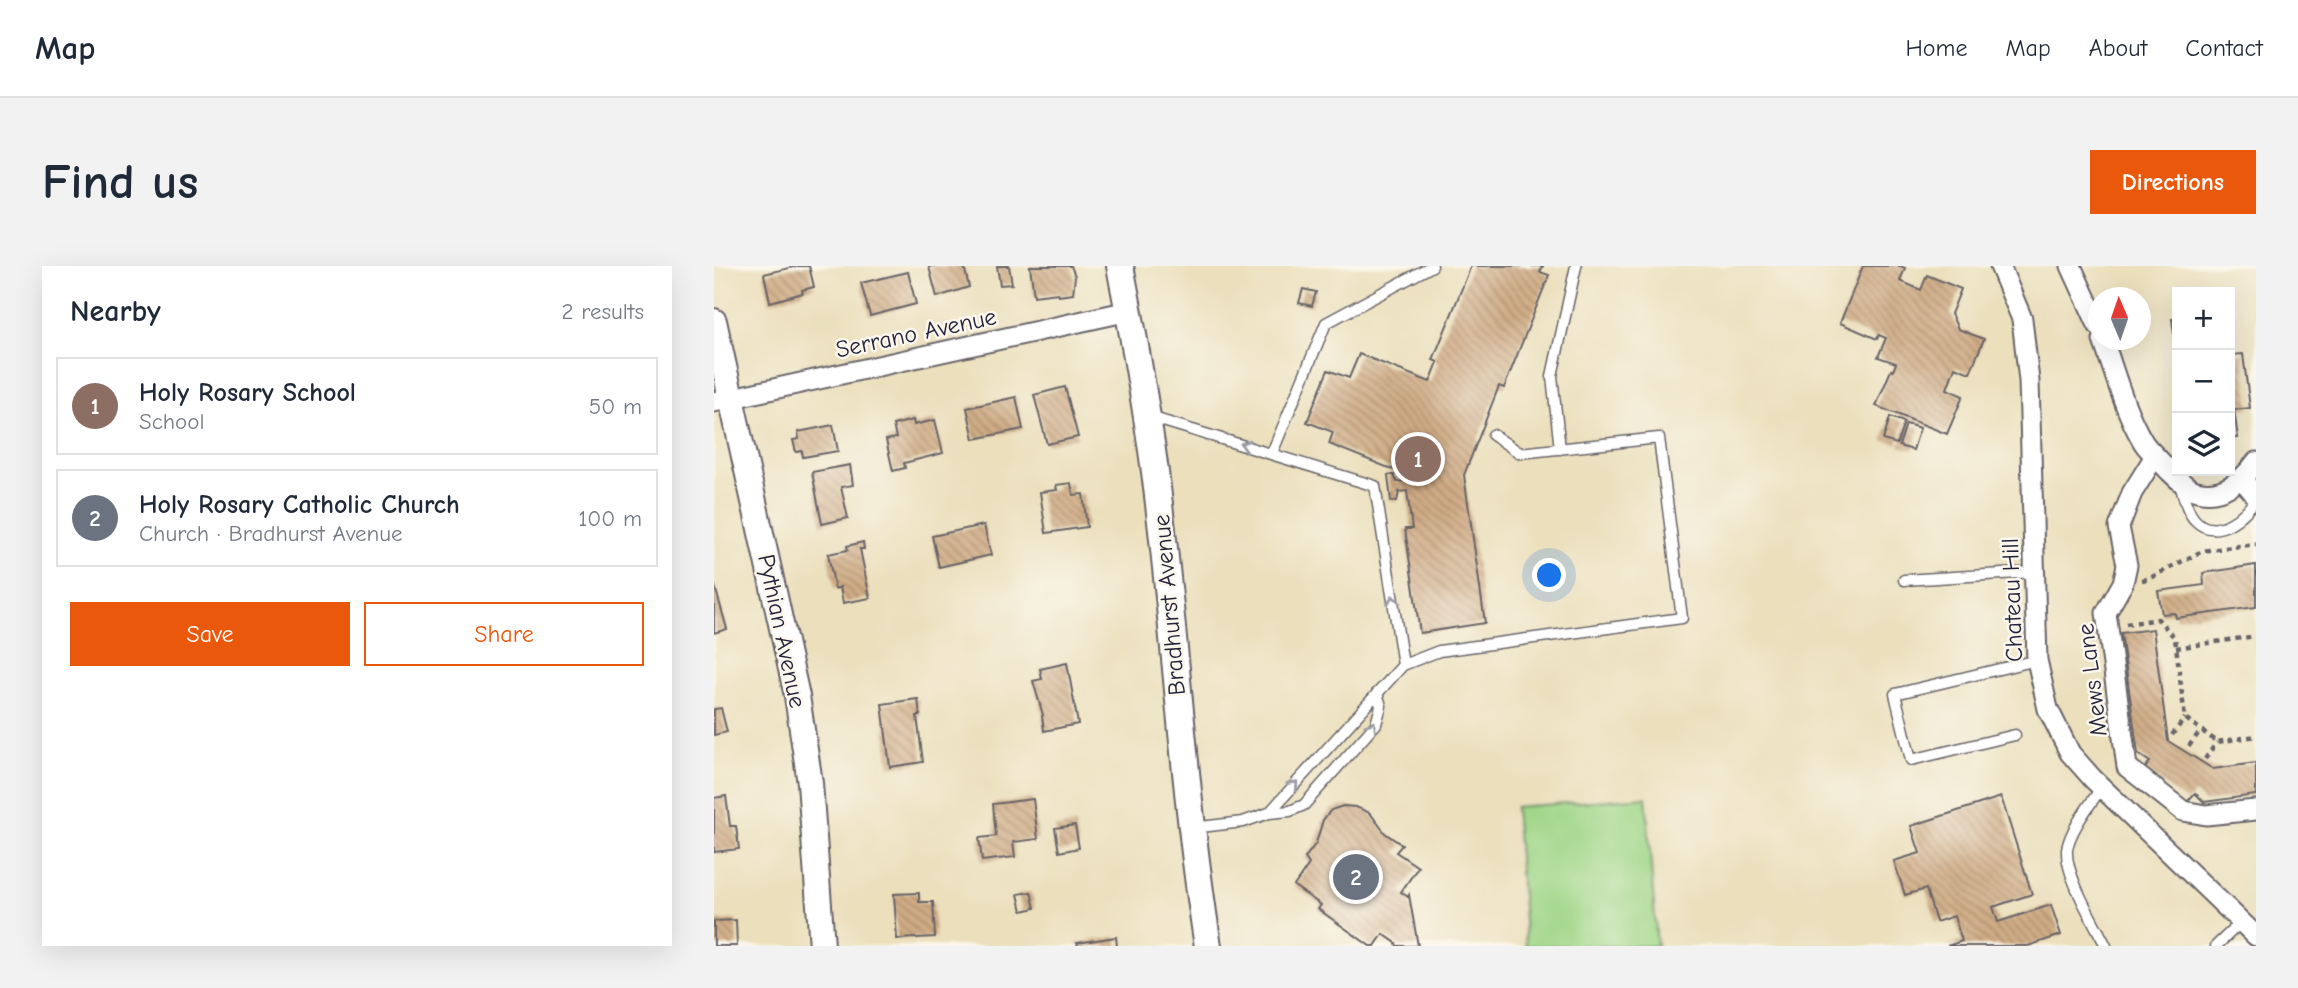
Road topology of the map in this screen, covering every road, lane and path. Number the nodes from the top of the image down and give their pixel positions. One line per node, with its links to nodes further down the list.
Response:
1 (1120, 266): 7 (main road, Bradhurst Avenue)
2 (1432, 266): 14 (lane)
3 (1576, 266): 13 (lane)
4 (2000, 266): 21 (street, Chateau Hill)
5 (2071, 266): 6 (street)
6 (2088, 303)
7 (1129, 311): 10 (street, Serrano Avenue); 11 (main road, Bradhurst Avenue)
8 (714, 321): 10 (street, Pythian Avenue)
9 (2106, 350): 15 (street)
10 (723, 400): 44 (street, Pythian Avenue)
11 (1147, 416): 14 (lane, one-way to 11); 41 (main road, Bradhurst Avenue)
12 (1493, 435): 13 (lane)
13 (1560, 449): 28 (lane)
14 (1272, 453): 28 (lane, one-way to 14)
15 (2155, 456): 17 (street); 39 (street, Mews Lane)
16 (2256, 462): 18 (street)
17 (2178, 478): 18 (street); 19 (lane)
18 (2242, 479): 19 (street)
19 (2256, 497)
20 (2256, 544): 23 (path)
21 (2035, 572): 22 (lane); 27 (street, Chateau Hill)
22 (1904, 580)
23 (2138, 581)
24 (2118, 626): 26 (path)
25 (2256, 636): 26 (path)
26 (2176, 648): 30 (path)
27 (2037, 660): 33 (lane); 38 (street, Chateau Hill)
28 (1403, 665): 29 (lane)
29 (1377, 694): 40 (lane, one-way to 29); 40 (lane, one-way to 29)
30 (2185, 718): 31 (path); 32 (path)
31 (2202, 730): 35 (path); 36 (path)
32 (2172, 734)
33 (2015, 735)
34 (2256, 736): 35 (path)
35 (2217, 742): 37 (path)
36 (2189, 746)
37 (2205, 759)
38 (2102, 788): 42 (street, Chateau Hill); 46 (lane)
39 (2256, 810)
40 (1269, 813): 41 (lane)
41 (1191, 828): 45 (main road, Bradhurst Avenue)
42 (2241, 922): 43 (street, Chateau Hill); 47 (lane)
43 (2256, 936)
44 (822, 946)
45 (1208, 946)
46 (2106, 946)
47 (2216, 946)

